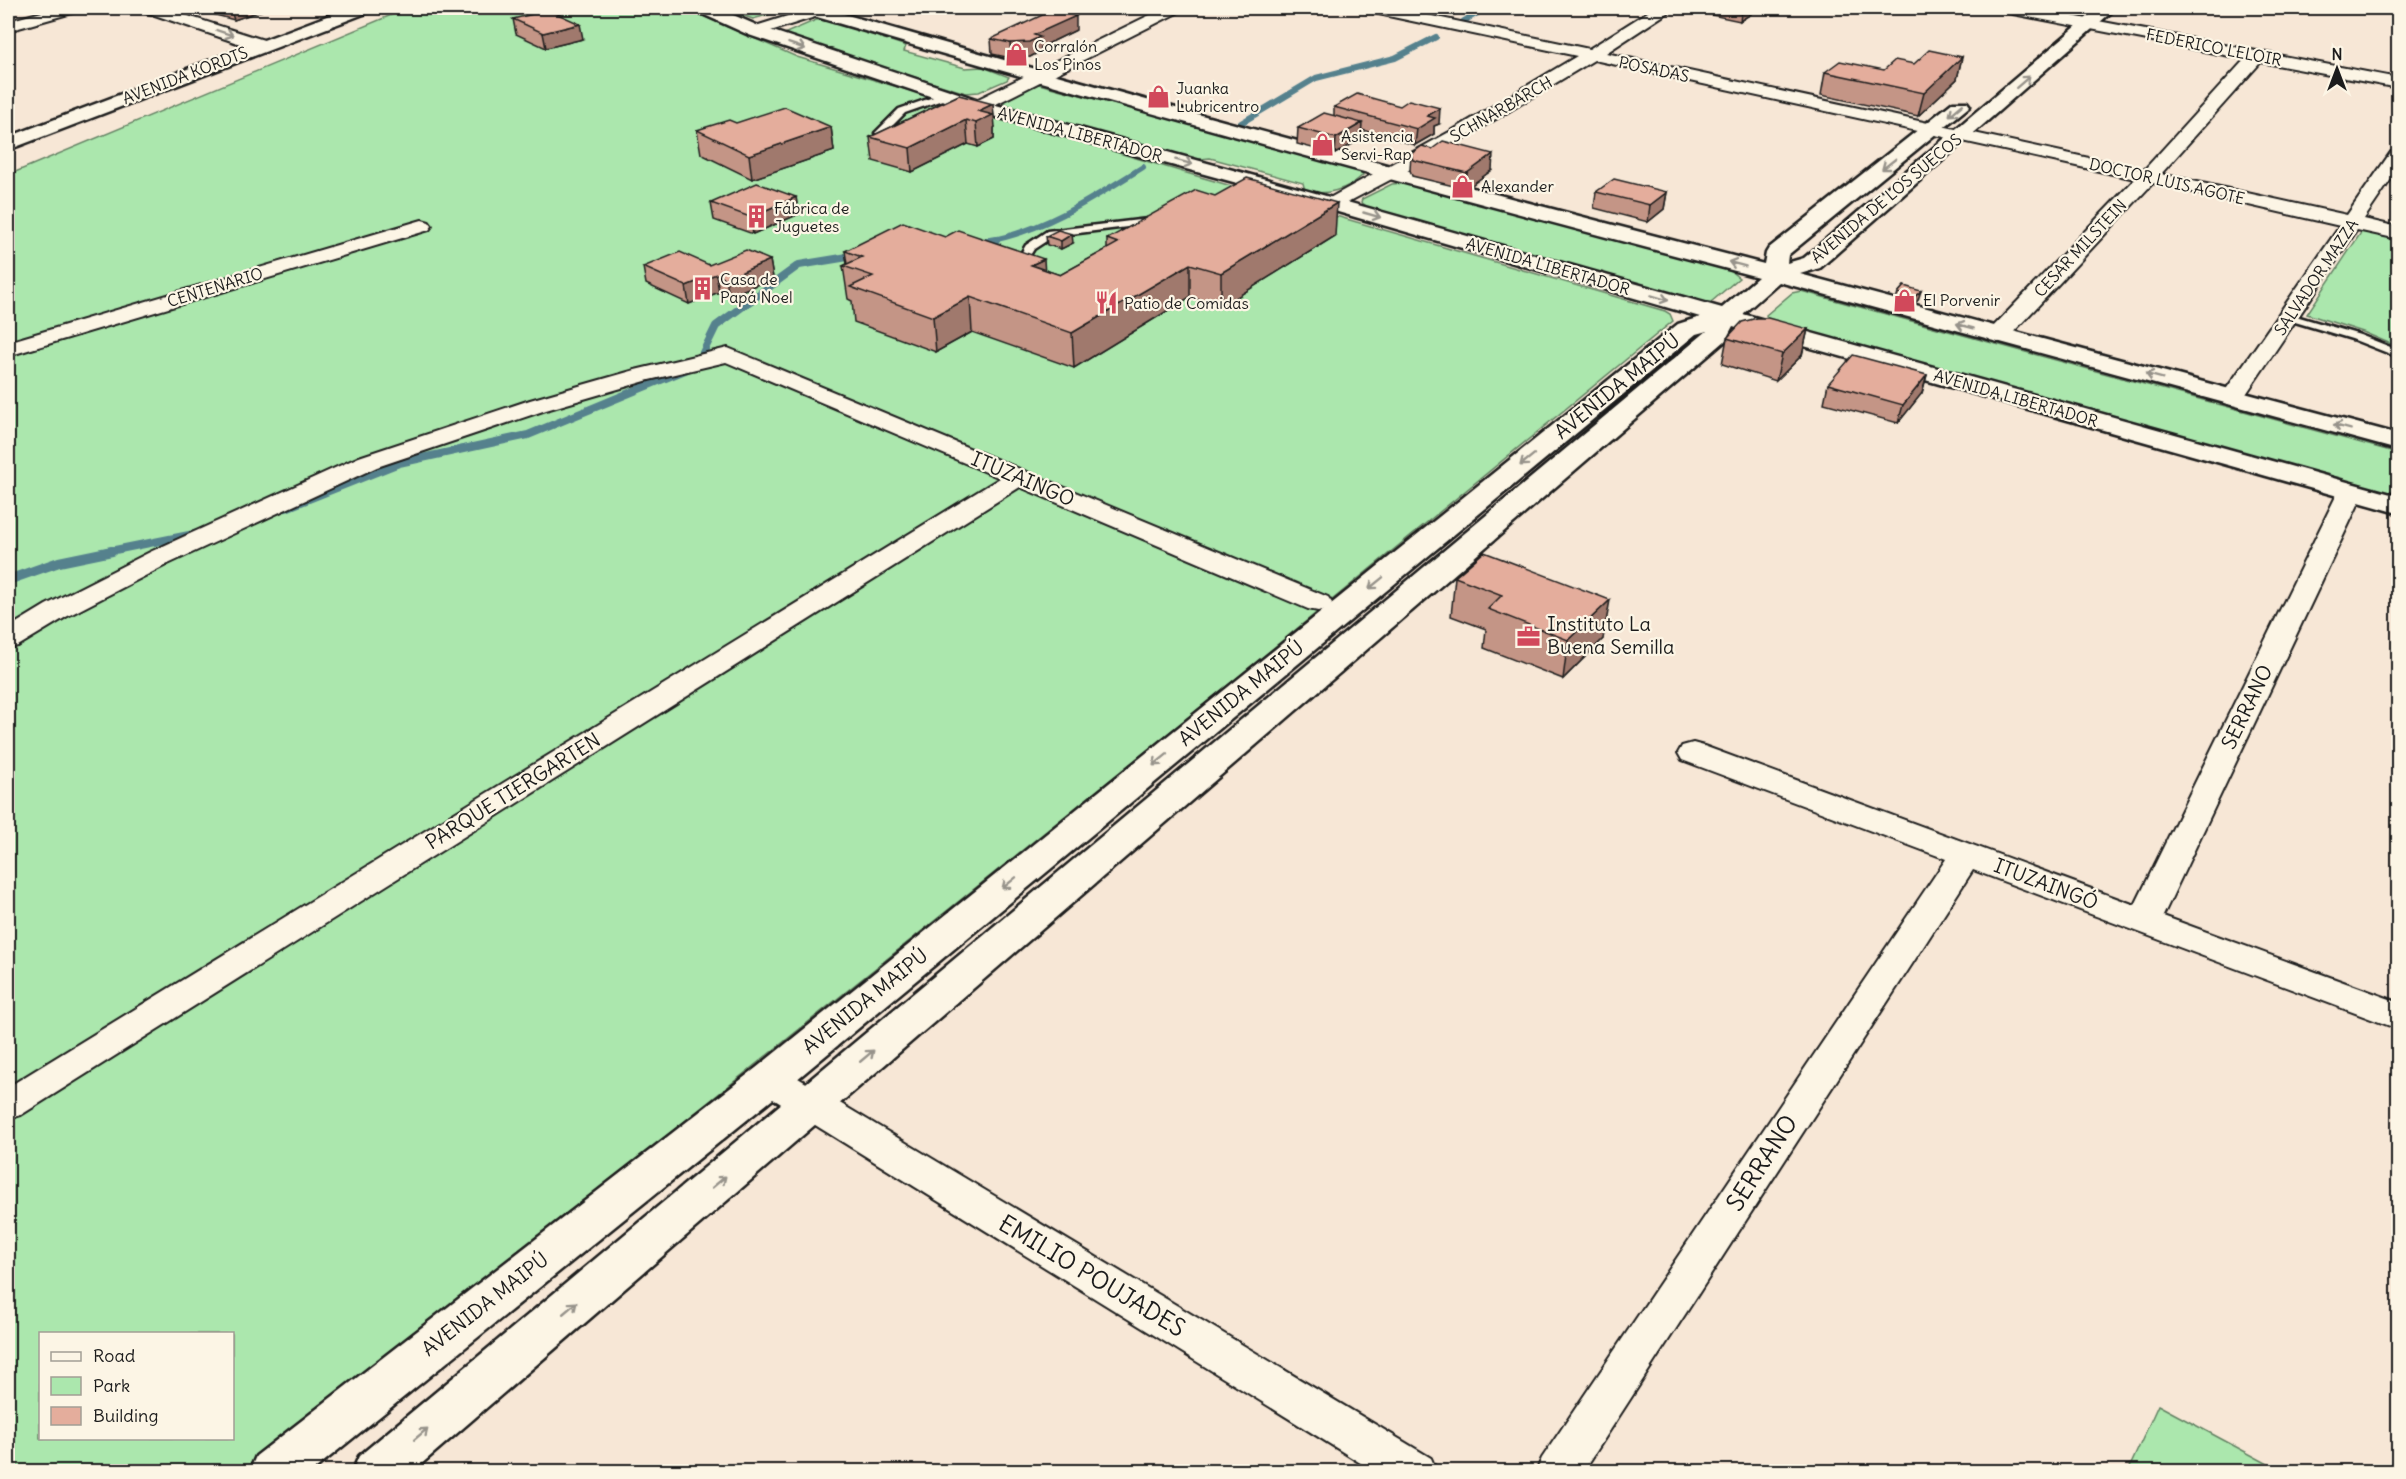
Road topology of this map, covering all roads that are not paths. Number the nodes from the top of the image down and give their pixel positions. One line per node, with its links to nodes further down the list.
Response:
1 (73, 8): 13 (street)
2 (149, 8): 16 (street, one-way to 16)
3 (363, 8): 16 (main road, AVENIDA KORDTS)
4 (704, 8): 14 (main road, AVENIDA LIBERTADOR)
5 (1175, 8): 19 (street)
6 (1374, 8): 17 (street, POSADAS)
7 (1664, 8): 17 (street, SCHNARBARCH)
8 (2008, 8): 11 (street, FEDERICO LELOIR)
9 (2108, 8): 12 (main road, AVENIDA DE LOS SUECOS)
10 (817, 9): 14 (street); 19 (main road)
11 (2071, 13): 12 (street, FEDERICO LELOIR); 15 (main road)
12 (2091, 23): 18 (street, FEDERICO LELOIR); 26 (main road, AVENIDA DE LOS SUECOS, one-way to 12)
13 (8, 26)
14 (755, 32): 22 (main road, AVENIDA LIBERTADOR, one-way to 22)
15 (2048, 32)
16 (261, 45): 27 (main road, AVENIDA KORDTS)
17 (1592, 55): 24 (street, POSADAS); 29 (street, SCHNARBARCH)
18 (2258, 55): 20 (street, FEDERICO LELOIR); 30 (street, CESAR MILSTEIN)
19 (1036, 76): 23 (street); 29 (main road)
20 (2398, 83)
21 (1978, 91): 24 (main road, AVENIDA DE LOS SUECOS, one-way to 24)
22 (945, 96): 23 (main road, AVENIDA LIBERTADOR); 25 (lane)
23 (978, 106): 31 (main road, AVENIDA LIBERTADOR, one-way to 31)
24 (1935, 128): 26 (street, DOCTOR LUIS AGOTE); 36 (main road, AVENIDA DE LOS SUECOS, one-way to 36)
25 (880, 133)
26 (1962, 134): 30 (street, DOCTOR LUIS AGOTE); 36 (main road, AVENIDA DE LOS SUECOS)
27 (8, 144)
28 (2398, 156): 33 (street, SALVADOR MAZZA)
29 (1389, 174): 31 (street, SCHNARBARCH); 36 (main road, one-way to 29)
30 (2148, 177): 33 (street, DOCTOR LUIS AGOTE); 40 (street, CESAR MILSTEIN)
31 (1333, 204): 38 (main road, AVENIDA LIBERTADOR, one-way to 38)
32 (1164, 220): 37 (lane)
33 (2352, 222): 35 (street, DOCTOR LUIS AGOTE); 39 (street, SALVADOR MAZZA)
34 (422, 226): 41 (street, CENTENARIO)
35 (2398, 233)
36 (1775, 274): 38 (main road); 40 (main road, one-way to 36)
37 (1035, 276)
38 (1726, 317): 46 (main road, AVENIDA LIBERTADOR); 54 (main road, AVENIDA MAIPÚ, one-way to 54); 56 (main road, AVENIDA MAIPÚ, one-way to 38)
39 (2289, 317): 42 (lane); 43 (street, SALVADOR MAZZA)
40 (1998, 334): 43 (main road, one-way to 40)
41 (8, 349)
42 (2398, 354)
43 (2232, 398): 44 (main road, one-way to 43)
44 (2398, 442)
45 (1019, 477): 48 (street, ITUZAINGO); 49 (street, ITUZAINGO); 55 (street, PARQUE TIERGARTEN)
46 (2351, 492): 47 (main road, AVENIDA LIBERTADOR); 52 (street, SERRANO)
47 (2398, 505)
48 (1318, 603)
49 (8, 640)
50 (1693, 753): 51 (street, ITUZAINGÓ)
51 (1966, 855): 52 (street, ITUZAINGÓ); 60 (street, SERRANO)
52 (2144, 921): 53 (street, ITUZAINGÓ)
53 (2398, 1016)
54 (770, 1079): 56 (street, EMILIO POUJADES); 57 (main road, AVENIDA MAIPÚ)
55 (8, 1105)
56 (810, 1105): 58 (main road, AVENIDA MAIPÚ, one-way to 56); 59 (street, EMILIO POUJADES)
57 (273, 1472)
58 (376, 1472)
59 (1415, 1472)
60 (1558, 1472)

